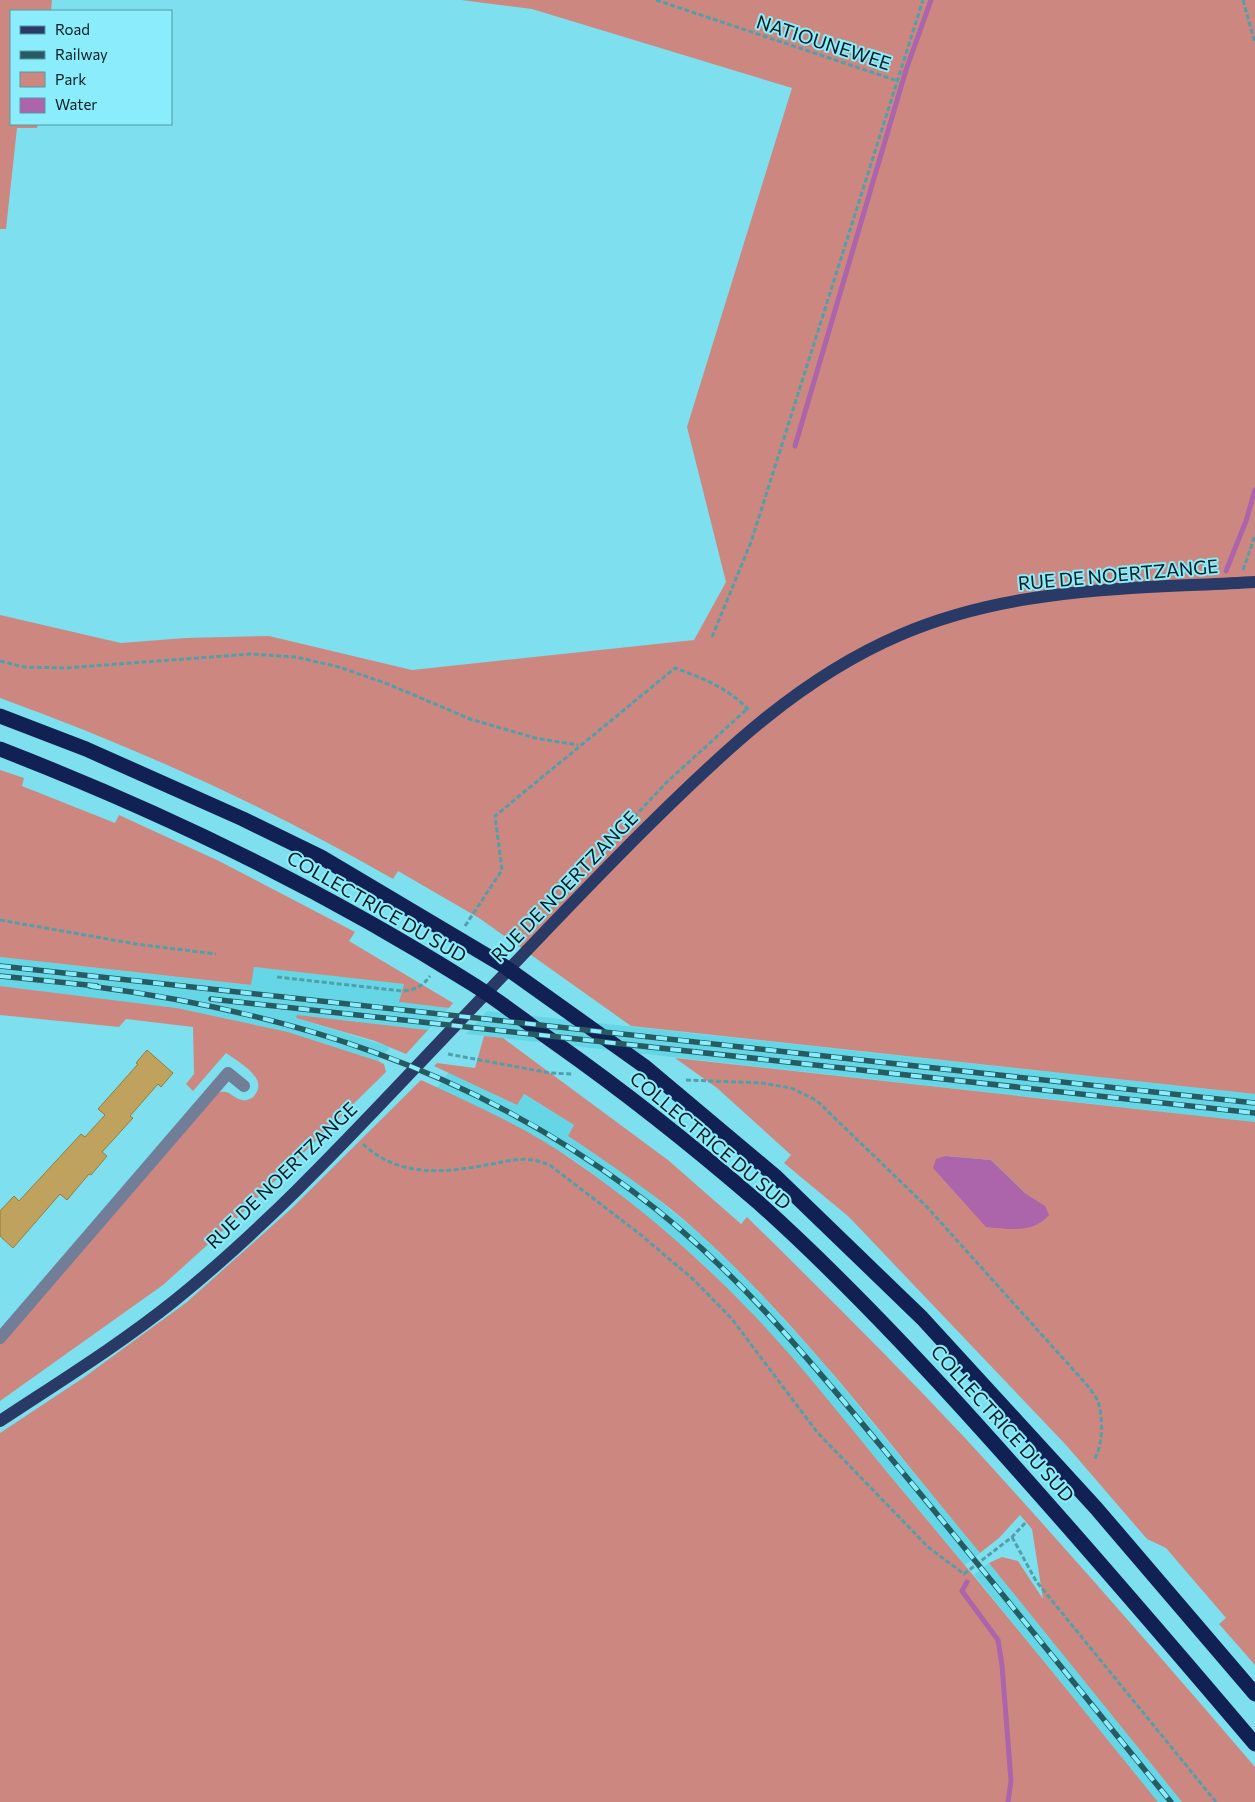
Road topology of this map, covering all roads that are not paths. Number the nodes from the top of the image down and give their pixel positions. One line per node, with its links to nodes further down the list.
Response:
1 (1255, 582): 6 (main road, RUE DE NOERTZANGE)
2 (0, 716): 7 (highway, COLLECTRICE DU SUD)
3 (0, 749): 8 (highway, COLLECTRICE DU SUD)
4 (244, 1086): 5 (street)
5 (0, 1338)
6 (0, 1421)
7 (1255, 1694)
8 (1255, 1744)

